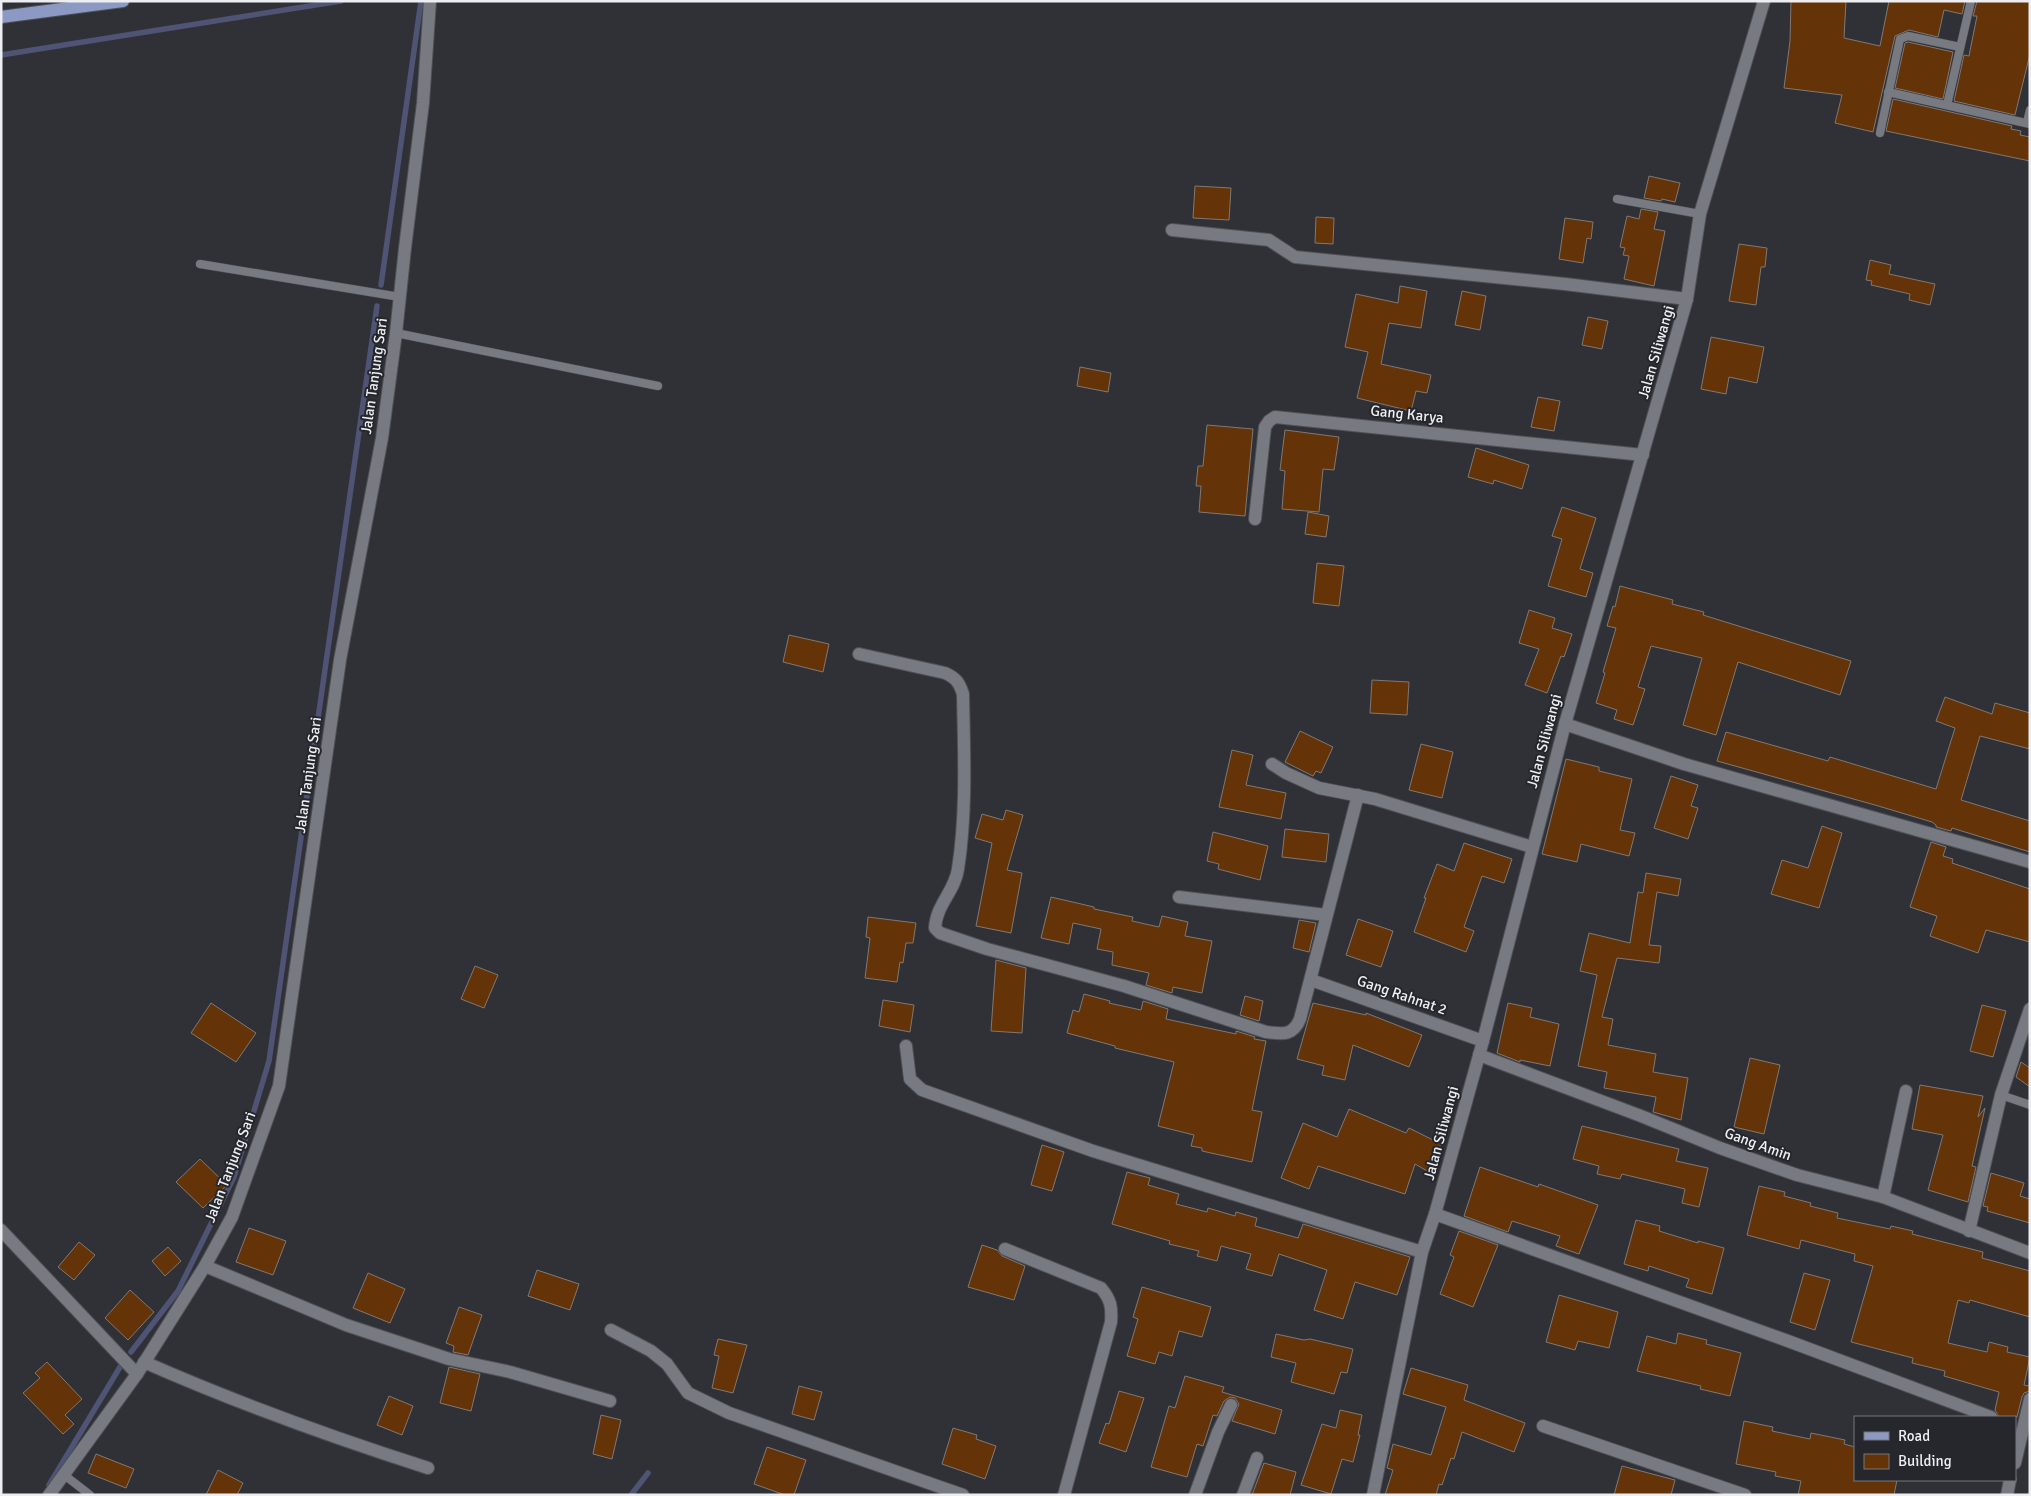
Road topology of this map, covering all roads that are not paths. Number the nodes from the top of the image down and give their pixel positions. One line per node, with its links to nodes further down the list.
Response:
1 (123, 1): 5 (main road)
2 (430, 1): 17 (street, Jalan Tanjung Sari)
3 (1764, 1): 14 (street, Jalan Siliwangi)
4 (1971, 1): 7 (lane)
5 (87, 4): 6 (main road)
6 (1, 17)
7 (1960, 47): 8 (lane); 9 (lane)
8 (1888, 92): 9 (lane); 12 (lane)
9 (1947, 105): 11 (lane)
10 (2030, 110): 11 (lane)
11 (2028, 124)
12 (1880, 133)
13 (1618, 200): 14 (lane)
14 (1700, 214): 18 (street, Jalan Siliwangi)
15 (1172, 230): 18 (street)
16 (200, 264): 17 (lane)
17 (400, 297): 19 (street, Jalan Tanjung Sari)
18 (1687, 299): 21 (street, Jalan Siliwangi)
19 (396, 333): 20 (lane); 46 (street, Jalan Tanjung Sari)
20 (658, 386)
21 (1643, 455): 22 (street, Gang Karya); 24 (street, Jalan Siliwangi)
22 (1255, 519)
23 (859, 654): 31 (street)
24 (1565, 724): 27 (street, Jalan Siliwangi); 28 (street)
25 (1272, 764): 26 (street)
26 (1358, 795): 27 (street); 30 (street)
27 (1532, 847): 33 (street, Jalan Siliwangi)
28 (2030, 862)
29 (1179, 897): 30 (street)
30 (1326, 915): 31 (street)
31 (1311, 980): 33 (street, Gang Rahnat 2)
32 (2030, 1009): 37 (street)
33 (1483, 1041): 35 (street, Jalan Siliwangi)
34 (906, 1046): 44 (street)
35 (1479, 1055): 39 (street, Gang Amin); 40 (street, Jalan Siliwangi)
36 (1906, 1091): 39 (street)
37 (2002, 1095): 38 (lane); 42 (street)
38 (2030, 1105)
39 (1883, 1198): 42 (street, Gang Amin)
40 (1435, 1214): 44 (street, Jalan Siliwangi); 53 (street)
41 (1, 1230): 49 (street)
42 (1969, 1231): 45 (street, Gang Amin)
43 (1005, 1249): 64 (street)
44 (1422, 1252): 67 (street, Jalan Siliwangi)
45 (2030, 1253)
46 (205, 1266): 48 (street, Jalan Tanjung Sari); 51 (street)
47 (611, 1330): 63 (street)
48 (144, 1362): 49 (street, Jalan Tanjung Sari); 58 (street)
49 (136, 1374): 59 (street, Jalan Tanjung Sari)
50 (2030, 1399): 55 (street)
51 (610, 1401)
52 (1231, 1405): 65 (street)
53 (1988, 1416)
54 (1543, 1426): 68 (street)
55 (2019, 1428): 56 (street)
56 (2016, 1454)
57 (1257, 1458): 66 (street)
58 (428, 1468)
59 (63, 1474): 61 (street, Jalan Tanjung Sari); 62 (lane)
60 (2010, 1481): 69 (street)
61 (49, 1495)
62 (90, 1495)
63 (963, 1495)
64 (1064, 1495)
65 (1195, 1495)
66 (1243, 1495)
67 (1373, 1495)
68 (1745, 1495)
69 (2007, 1495)

